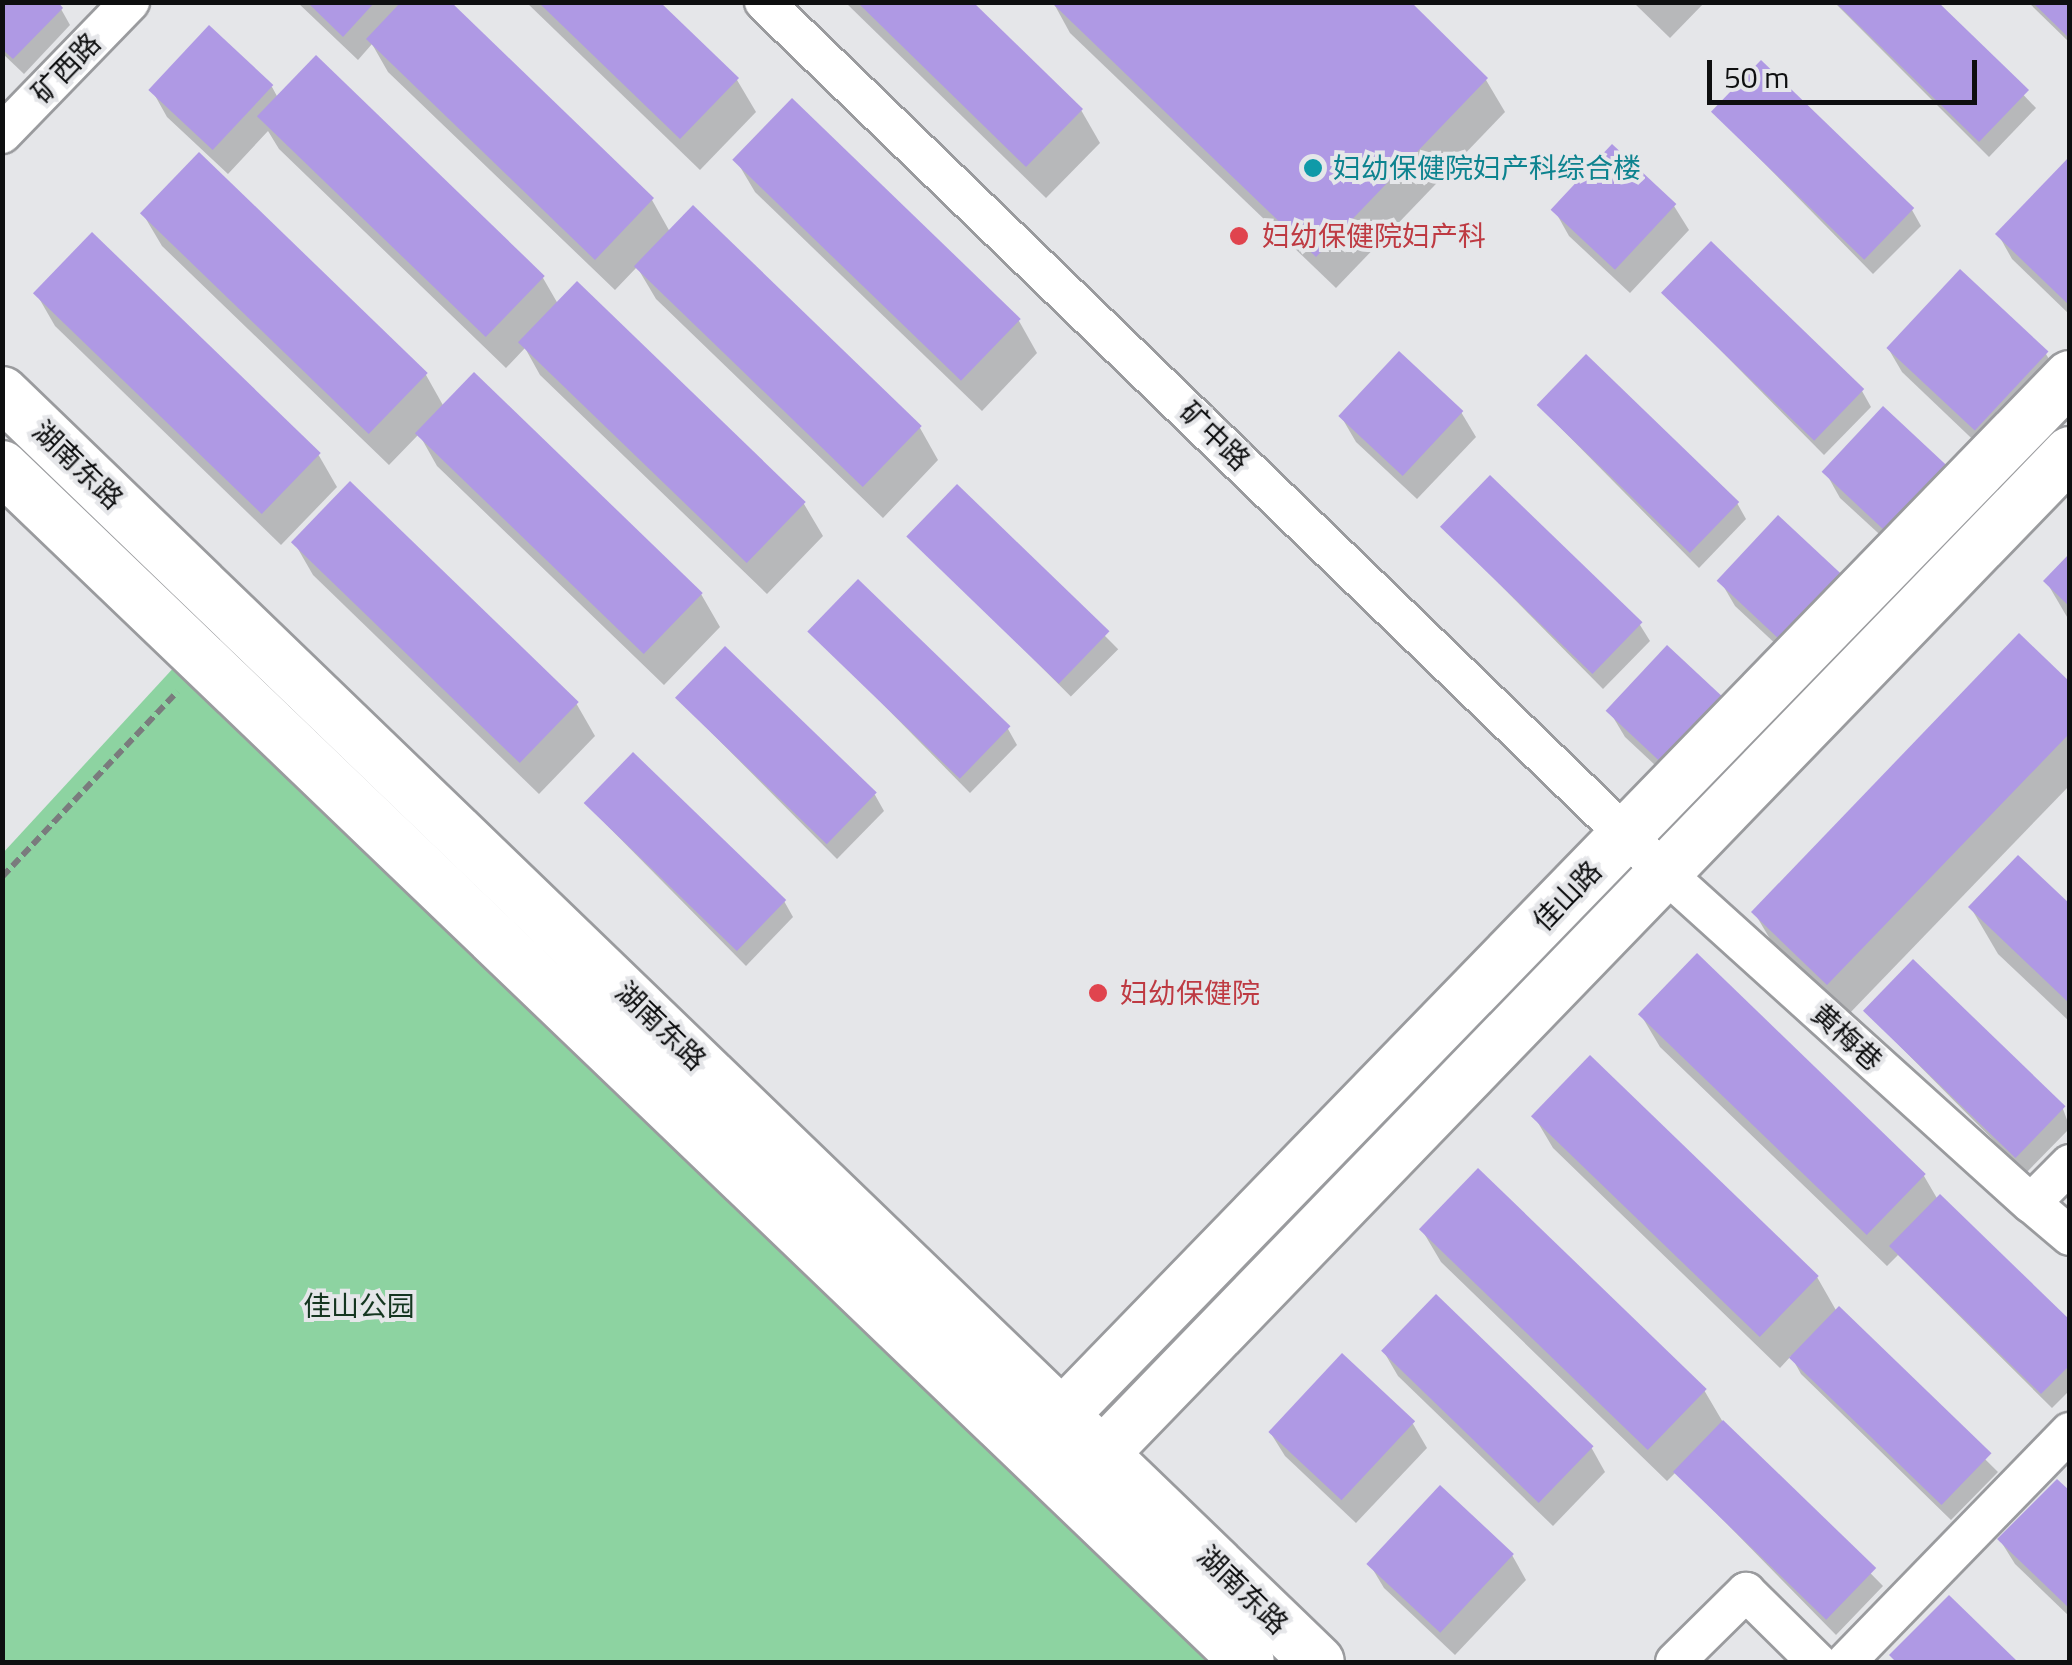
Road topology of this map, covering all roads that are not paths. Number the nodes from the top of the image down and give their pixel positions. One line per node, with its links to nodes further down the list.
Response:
1 (130, 2): 3 (street, 矿西路)
2 (764, 2): 8 (street, 矿中路)
3 (2, 134)
4 (2070, 377): 8 (main road, 佳山路)
5 (2, 392): 13 (main road, 湖南东路)
6 (2070, 453): 9 (main road, 佳山路)
7 (2, 466): 16 (main road)
8 (1628, 834): 9 (street, 矿中路); 13 (main road, 佳山路)
9 (1663, 871): 11 (street, 黄梅巷); 15 (main road, 佳山路)
10 (2070, 1164): 11 (street)
11 (2032, 1203): 12 (street, 黄梅巷)
12 (2070, 1236)
13 (1064, 1413): 15 (main road, 湖南东路)
14 (2070, 1432): 20 (street)
15 (1103, 1453): 17 (main road, 湖南东路)
16 (1248, 1662)
17 (1318, 1662)
18 (1675, 1662): 19 (street)
19 (1817, 1662)
20 (1846, 1662)

